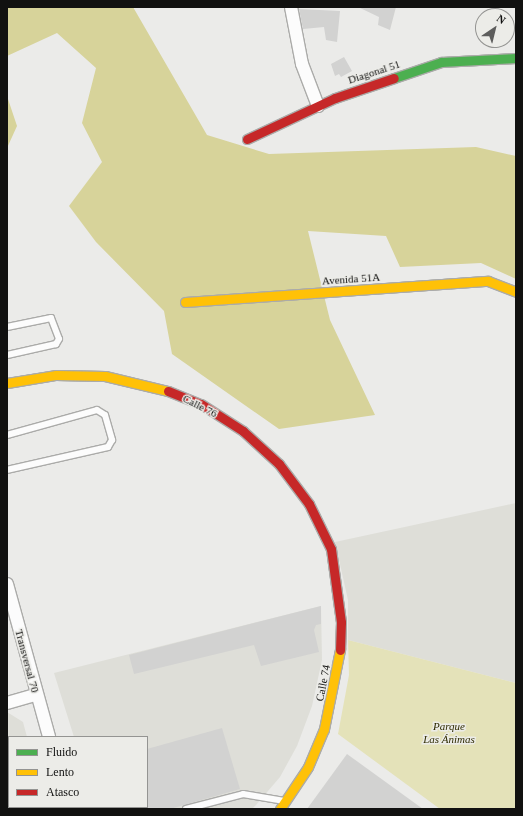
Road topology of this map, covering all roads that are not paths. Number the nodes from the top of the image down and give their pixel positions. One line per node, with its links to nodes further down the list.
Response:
1 (291, 7): 3 (street)
2 (516, 58): 3 (street, Diagonal 51)
3 (318, 106): 4 (street, Diagonal 51)
4 (246, 139)
5 (516, 292): 6 (street, Avenida 51A)
6 (185, 302)
7 (7, 327): 8 (lane)
8 (7, 355)
9 (7, 383): 12 (street, Calle 76)
10 (7, 435): 11 (lane)
11 (7, 470)
12 (331, 549): 17 (street, Calle 74)
13 (7, 584): 14 (street, Transversal 70)
14 (36, 695): 15 (street); 16 (street, Transversal 70)
15 (7, 703)
16 (49, 736)
17 (286, 802): 18 (lane); 19 (street, Calle 74)
18 (186, 809)
19 (280, 809)

